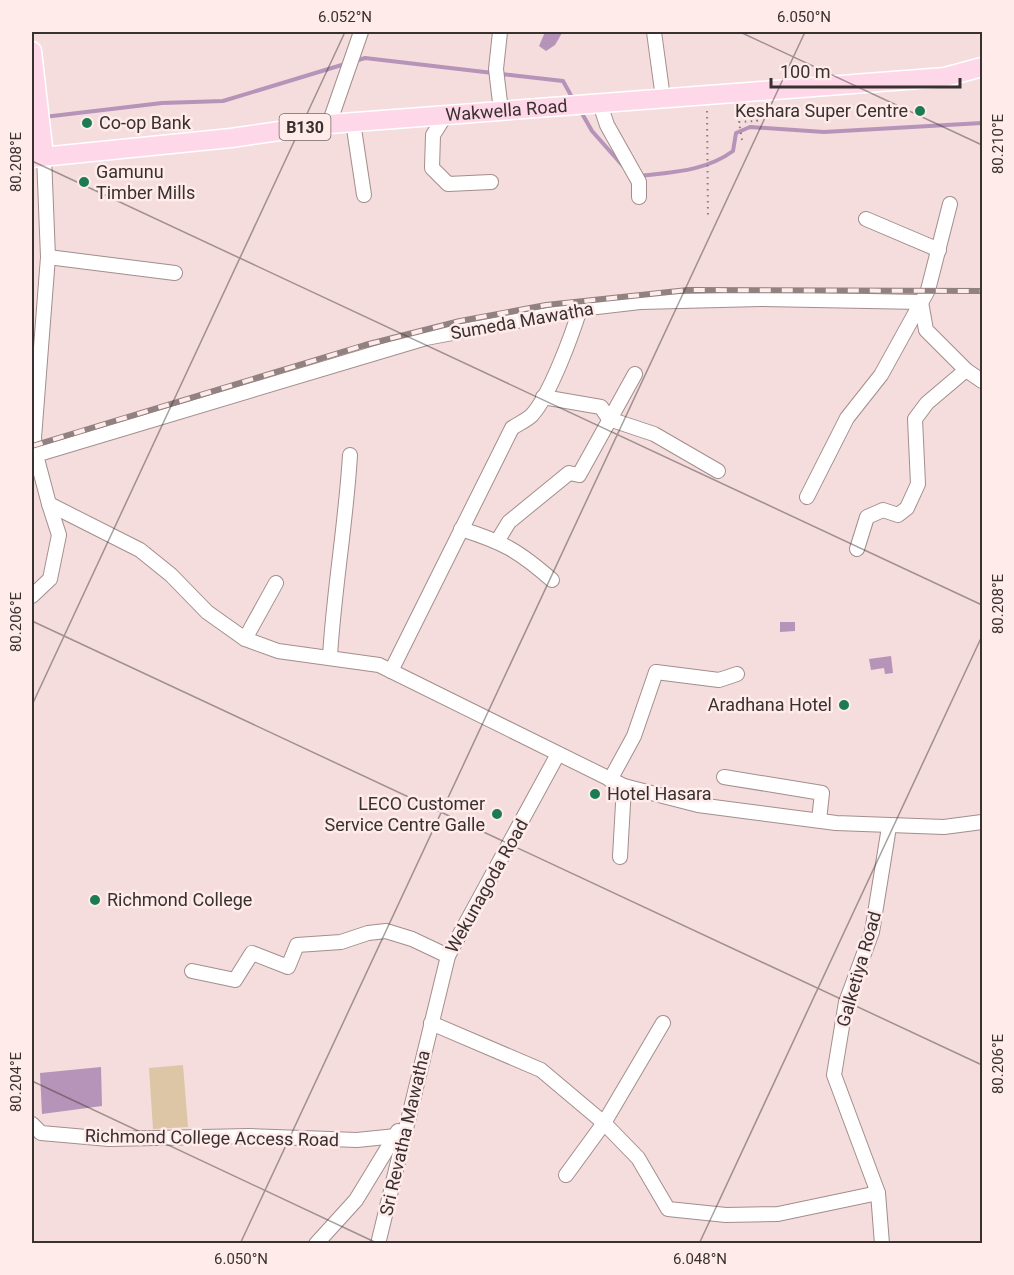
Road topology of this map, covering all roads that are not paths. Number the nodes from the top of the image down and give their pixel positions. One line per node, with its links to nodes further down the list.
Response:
1 (361, 32): 11 (street)
2 (500, 32): 8 (street)
3 (654, 32): 6 (street)
4 (32, 51): 12 (main road)
5 (982, 67): 6 (main road, Wakwella Road / B130)
6 (663, 99): 7 (main road, Wakwella Road / B130)
7 (600, 104): 8 (main road, Wakwella Road / B130); 15 (street)
8 (501, 111): 9 (main road, Wakwella Road / B130)
9 (445, 116): 10 (main road, Wakwella Road / B130); 13 (street)
10 (353, 122): 11 (main road, Wakwella Road / B130); 14 (street)
11 (329, 124): 12 (main road, Wakwella Road / B130)
12 (38, 157): 19 (street)
13 (491, 182)
14 (364, 195)
15 (639, 197)
16 (950, 204): 18 (street)
17 (866, 219): 18 (street)
18 (939, 250): 21 (street)
19 (48, 257): 20 (street); 28 (street)
20 (175, 273)
21 (921, 302): 22 (street, Sumeda Mawatha); 23 (street); 32 (street)
22 (580, 309): 26 (street); 30 (street, Sumeda Mawatha)
23 (966, 370): 25 (street); 36 (street)
24 (635, 374): 27 (street)
25 (982, 381)
26 (543, 397): 27 (street); 34 (street)
27 (609, 419): 31 (street); 35 (street)
28 (33, 439): 30 (street)
29 (351, 455): 41 (street)
30 (34, 456): 33 (street)
31 (718, 471)
32 (807, 497)
33 (49, 504): 39 (street); 40 (street)
34 (461, 529): 35 (street); 42 (street)
35 (498, 540): 37 (street)
36 (857, 549)
37 (552, 580)
38 (276, 583): 40 (street)
39 (32, 596)
40 (245, 639): 41 (street)
41 (330, 657): 42 (street)
42 (391, 671): 44 (street)
43 (737, 674): 46 (street)
44 (558, 754): 46 (street); 52 (street, Wekunagoda Road)
45 (724, 777): 48 (street)
46 (610, 780): 47 (street)
47 (624, 786): 48 (street); 51 (street)
48 (819, 819): 50 (street)
49 (982, 822): 50 (street)
50 (889, 827): 61 (street, Galketiya Road)
51 (620, 857)
52 (448, 956): 53 (street); 54 (street, Wekunagoda Road)
53 (192, 971)
54 (431, 1023): 56 (street, Sri Revatha Mawatha); 57 (street)
55 (663, 1023): 57 (street)
56 (426, 1044): 59 (street); 63 (street, Sri Revatha Mawatha)
57 (604, 1123): 60 (street); 61 (street)
58 (32, 1124): 59 (street, Richmond College Access Road)
59 (396, 1136): 62 (street)
60 (566, 1175)
61 (878, 1193): 64 (street, Galketiya Road)
62 (316, 1244)
63 (378, 1244)
64 (882, 1244)

